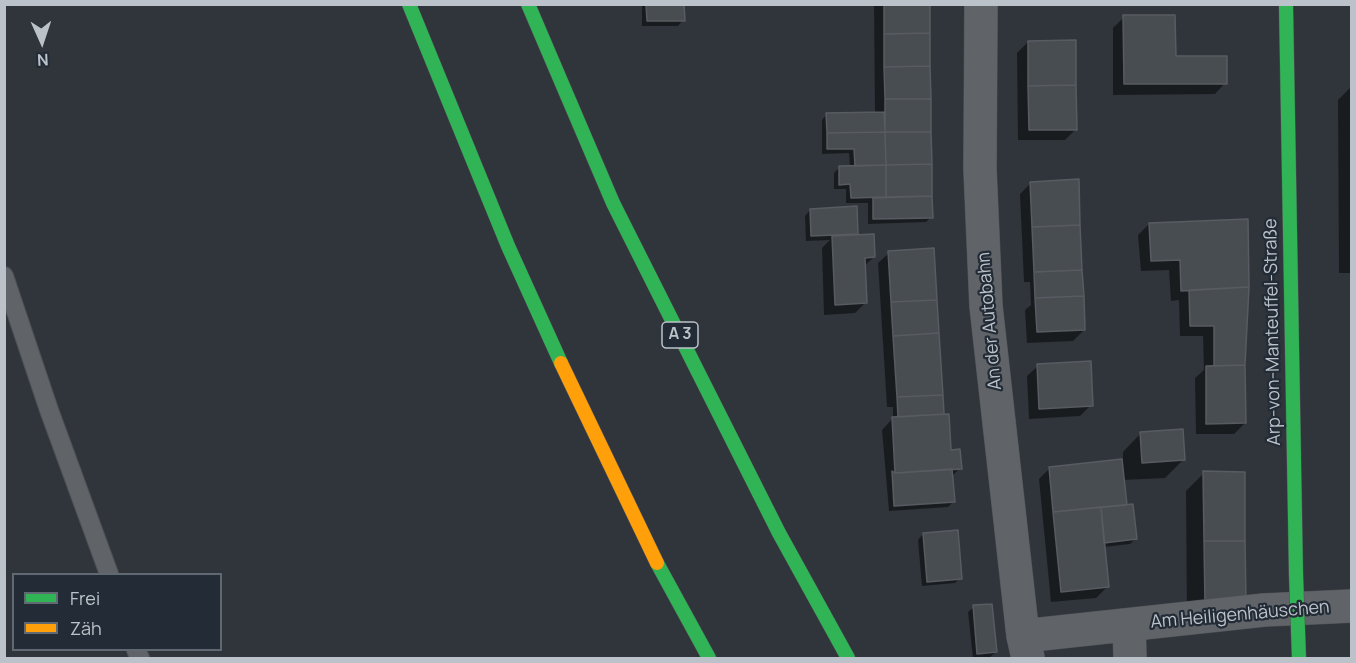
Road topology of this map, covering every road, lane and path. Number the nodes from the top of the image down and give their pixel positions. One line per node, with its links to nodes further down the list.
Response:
1 (409, 4): 10 (main road)
2 (528, 4): 11 (main road, A 3)
3 (981, 4): 9 (street, An der Autobahn)
4 (1286, 4): 13 (main road, Arp-von-Manteuffel-Straße, bridge)
5 (4, 276): 6 (lane)
6 (109, 573)
7 (1352, 606): 8 (street, Am Heiligenhäuschen)
8 (1129, 625): 9 (street, Am Heiligenhäuschen); 12 (street, Am Heiligenhäuschen)
9 (1025, 647)
10 (709, 658)
11 (848, 658)
12 (1130, 658)
13 (1299, 658)

